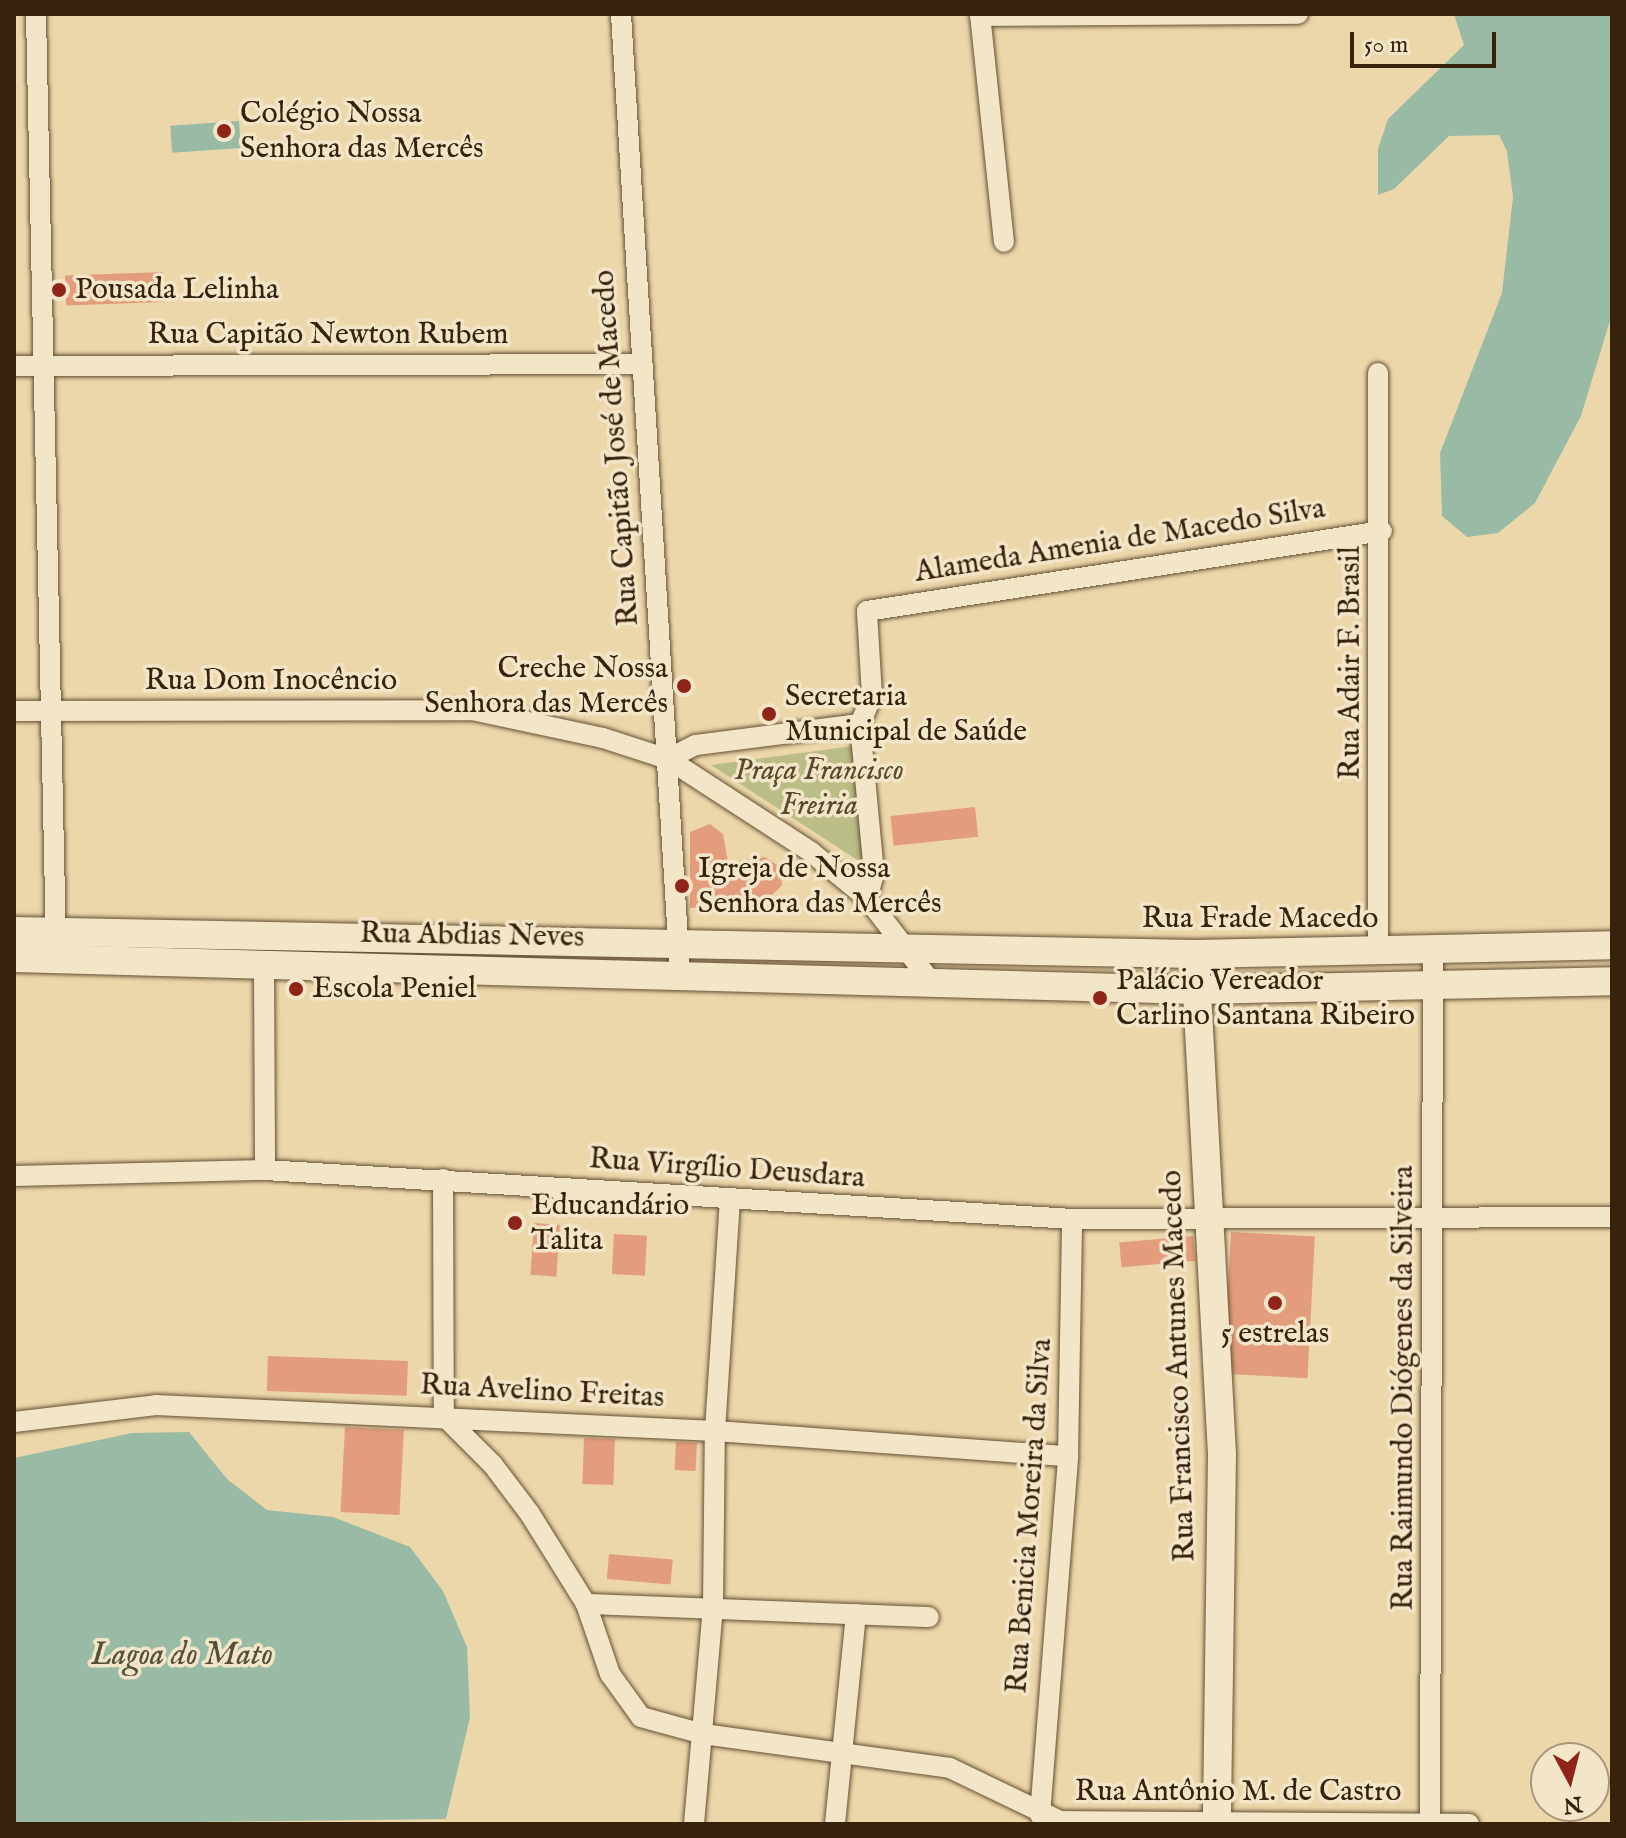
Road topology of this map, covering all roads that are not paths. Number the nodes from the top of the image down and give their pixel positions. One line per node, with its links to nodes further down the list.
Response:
1 (36, 14): 8 (street)
2 (621, 14): 6 (street, Rua Capitão José de Macedo)
3 (1298, 14): 4 (street)
4 (980, 15): 5 (street)
5 (1004, 242)
6 (642, 364): 8 (street, Rua Capitão Newton Rubem); 14 (street, Rua Capitão José de Macedo)
7 (14, 366): 8 (street, Rua Capitão Newton Rubem)
8 (45, 366): 12 (street)
9 (1378, 373): 10 (street, Rua Adair F. Brasil)
10 (1382, 531): 13 (street, Alameda Amenia de Macedo Silva); 22 (street, Rua Adair F. Brasil)
11 (14, 711): 12 (street, Rua Dom Inocêncio)
12 (50, 713): 14 (street, Rua Dom Inocêncio); 18 (street)
13 (860, 724): 14 (street); 15 (street)
14 (668, 759): 15 (street, Rua Dom Inocêncio); 17 (street, Rua Capitão José de Macedo)
15 (867, 898): 20 (street, Rua Dom Inocêncio)
16 (14, 931): 18 (main road, Rua Abdias Neves)
17 (679, 943): 20 (main road, Rua Abdias Neves); 24 (main road, Rua Abdias Neves); 27 (street, Rua Capitão José de Macedo)
18 (56, 945): 24 (main road, Rua Abdias Neves); 25 (main road, Rua Abdias Neves); 26 (main road, Rua Abdias Neves)
19 (1612, 945): 21 (main road, Rua Frade Macedo)
20 (908, 948): 23 (main road, Rua Frade Macedo); 28 (street, Rua Dom Inocêncio)
21 (1433, 952): 22 (main road, Rua Frade Macedo); 30 (street, Rua Raimundo Diógenes da Silveira)
22 (1378, 953): 23 (main road, Rua Frade Macedo)
23 (1195, 954): 31 (main road, Rua Francisco Antunes Macedo)
24 (379, 955): 26 (main road, Rua Abdias Neves); 27 (main road, Rua Abdias Neves)
25 (14, 958)
26 (264, 967): 32 (street)
27 (680, 973): 28 (main road, Rua Abdias Neves)
28 (929, 979): 31 (main road)
29 (1612, 981): 30 (main road)
30 (1433, 988): 31 (main road); 39 (street, Rua Raimundo Diógenes da Silveira)
31 (1197, 990): 38 (main road, Rua Francisco Antunes Macedo)
32 (265, 1170): 33 (street, Rua Virgílio Deusdara); 34 (street, Rua Virgílio Deusdara)
33 (14, 1176)
34 (443, 1179): 35 (street, Rua Virgílio Deusdara); 40 (street)
35 (730, 1201): 37 (street, Rua Virgílio Deusdara); 42 (street)
36 (1612, 1217): 39 (street, Rua Virgílio Deusdara)
37 (1072, 1219): 38 (street, Rua Virgílio Deusdara); 43 (street, Rua Benicia Moreira da Silva)
38 (1209, 1220): 39 (street, Rua Virgílio Deusdara); 51 (main road, Rua Francisco Antunes Macedo)
39 (1436, 1220): 54 (street, Rua Raimundo Diógenes da Silveira)
40 (444, 1416): 41 (street, Rua Avelino Freitas); 42 (street, Rua Avelino Freitas); 44 (street)
41 (14, 1422)
42 (715, 1431): 43 (street, Rua Avelino Freitas); 45 (street)
43 (1068, 1456): 50 (street, Rua Benicia Moreira da Silva)
44 (586, 1604): 45 (street); 48 (street, Rua Antônio M. de Castro)
45 (713, 1608): 46 (street); 48 (street)
46 (856, 1614): 47 (street); 49 (street)
47 (929, 1617)
48 (703, 1734): 49 (street, Rua Antônio M. de Castro); 52 (street)
49 (841, 1748): 50 (street, Rua Antônio M. de Castro); 53 (street)
50 (1040, 1815): 51 (street, Rua Antônio M. de Castro)
51 (1217, 1823): 54 (street, Rua Antônio M. de Castro)
52 (694, 1824)
53 (835, 1824)
54 (1430, 1824): 55 (street, Rua Antônio M. de Castro)
55 (1469, 1824)

